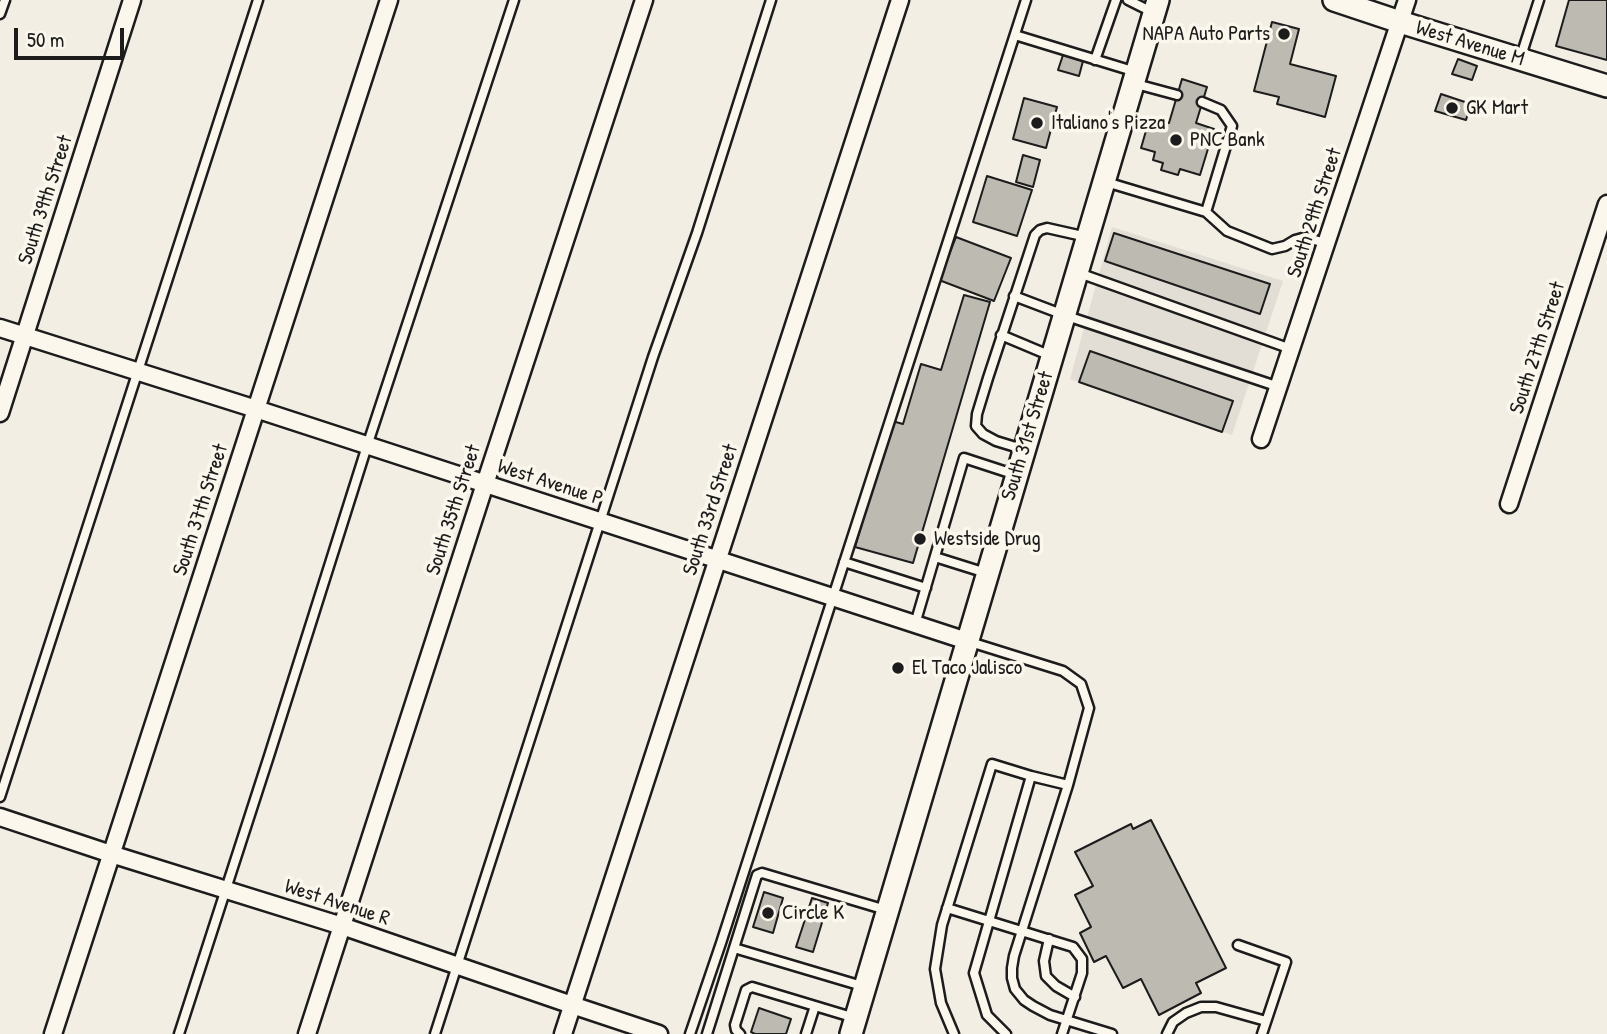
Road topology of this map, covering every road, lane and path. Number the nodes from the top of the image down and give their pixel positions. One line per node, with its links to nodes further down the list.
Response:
1 (5, 0): 16 (lane)
2 (132, 0): 35 (street, South 39th Street)
3 (258, 0): 38 (lane)
4 (389, 0): 40 (street, South 37th Street)
5 (514, 0): 43 (lane)
6 (644, 0): 46 (street, South 35th Street)
7 (771, 0): 48 (lane)
8 (900, 0): 50 (street, South 33rd Street)
9 (1026, 0): 18 (lane)
10 (1116, 0): 20 (lane)
11 (1128, 0): 15 (lane)
12 (1334, 0): 17 (main road, West Avenue M)
13 (1407, 0): 17 (street, South 29th Street)
14 (1539, 0): 19 (lane)
15 (1156, 6): 21 (main road, South 31st Street)
16 (0, 14)
17 (1400, 22): 19 (main road, West Avenue M); 29 (street, South 29th Street)
18 (1015, 35): 20 (lane); 51 (lane)
19 (1520, 59): 22 (main road, West Avenue M)
20 (1095, 60): 21 (lane)
21 (1135, 78): 23 (lane); 25 (main road, South 31st Street)
22 (1607, 86)
23 (1177, 95)
24 (1202, 102): 27 (lane)
25 (1104, 181): 27 (lane); 28 (main road, South 31st Street)
26 (1607, 204): 47 (street, South 27th Street)
27 (1206, 212): 29 (lane)
28 (1087, 237): 30 (main road, South 31st Street); 31 (lane)
29 (1327, 244): 36 (street, South 29th Street)
30 (1076, 272): 32 (main road, South 31st Street); 36 (lane)
31 (1014, 296): 32 (lane); 34 (lane)
32 (1064, 315): 37 (main road, South 31st Street); 39 (lane)
33 (0, 328): 35 (street, West Avenue P)
34 (1002, 335): 37 (lane); 44 (lane)
35 (25, 336): 38 (street, West Avenue P); 41 (street, South 39th Street)
36 (1292, 350): 39 (street, South 29th Street)
37 (1052, 356): 44 (main road, South 31st Street)
38 (138, 372): 40 (street, West Avenue P); 59 (lane)
39 (1279, 387): 42 (street, South 29th Street)
40 (256, 409): 43 (street, West Avenue P); 61 (street, South 37th Street)
41 (0, 413)
42 (1261, 439)
43 (367, 446): 46 (street, West Avenue P); 62 (lane)
44 (1023, 450): 45 (main road, South 31st Street)
45 (1016, 475): 49 (lane); 52 (main road, South 31st Street)
46 (485, 484): 48 (street, West Avenue P); 66 (street, South 35th Street)
47 (1509, 504)
48 (600, 522): 50 (street, West Avenue P); 71 (lane)
49 (935, 557): 52 (lane); 53 (lane)
50 (717, 559): 54 (street, West Avenue P); 74 (street, South 33rd Street)
51 (844, 562): 53 (lane); 54 (lane)
52 (987, 573): 56 (main road, South 31st Street)
53 (926, 588): 55 (lane)
54 (833, 598): 55 (street, West Avenue P); 85 (lane)
55 (915, 624): 56 (street, West Avenue P)
56 (967, 641): 58 (lane); 64 (main road, South 31st Street)
57 (1031, 776): 58 (lane); 63 (lane); 65 (lane)
58 (1068, 785): 67 (lane)
59 (0, 797)
60 (0, 817): 61 (street, West Avenue R)
61 (111, 854): 62 (street, West Avenue R); 79 (street, South 37th Street)
62 (225, 889): 66 (street, West Avenue R); 80 (lane)
63 (947, 908): 65 (lane); 89 (lane)
64 (887, 910): 70 (lane); 72 (main road, South 31st Street)
65 (988, 920): 67 (lane); 90 (lane)
66 (342, 926): 71 (street, West Avenue R); 81 (street, South 35th Street)
67 (1022, 931): 68 (lane); 76 (lane)
68 (1049, 939): 73 (lane); 73 (lane)
69 (1238, 945): 77 (lane)
70 (734, 948): 72 (lane); 86 (lane)
71 (456, 966): 74 (street, West Avenue R); 82 (lane)
72 (864, 987): 78 (main road, South 31st Street)
73 (1075, 997): 76 (lane)
74 (572, 1006): 83 (street, South 33rd Street); 84 (street, West Avenue R)
75 (815, 1006): 78 (lane); 87 (lane); 88 (lane)
76 (1067, 1020): 91 (lane); 92 (lane)
77 (1266, 1021): 93 (lane); 94 (lane)
78 (853, 1026)
79 (53, 1034)
80 (179, 1034)
81 (307, 1034)
82 (435, 1034)
83 (563, 1034)
84 (659, 1034)
85 (690, 1034)
86 (706, 1034)
87 (740, 1034)
88 (806, 1034)
89 (954, 1034)
90 (1006, 1034)
91 (1062, 1034)
92 (1112, 1034)
93 (1167, 1034)
94 (1262, 1034)

